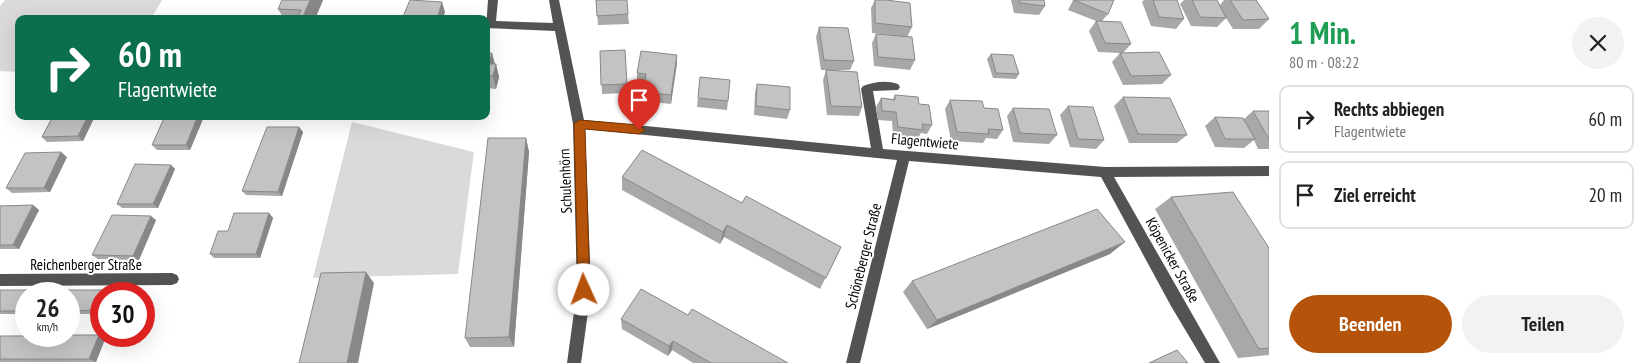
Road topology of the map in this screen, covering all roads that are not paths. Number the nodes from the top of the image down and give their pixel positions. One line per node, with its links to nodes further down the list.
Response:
1 (493, 0): 3 (street)
2 (554, 0): 3 (street, Schulenhörn)
3 (560, 27): 5 (street, Schulenhörn)
4 (894, 87): 6 (street)
5 (579, 124): 6 (street, Flagentwiete); 12 (street, Schulenhörn)
6 (878, 153): 7 (street, Flagentwiete)
7 (904, 156): 9 (street, Flagentwiete); 13 (street, Schöneberger Straße)
8 (1269, 171): 9 (street, Flagentwiete)
9 (1105, 172): 14 (street, Köpenicker Straße)
10 (0, 280): 11 (street, Reichenberger Straße)
11 (172, 280)
12 (574, 363)
13 (853, 363)
14 (1213, 363)

